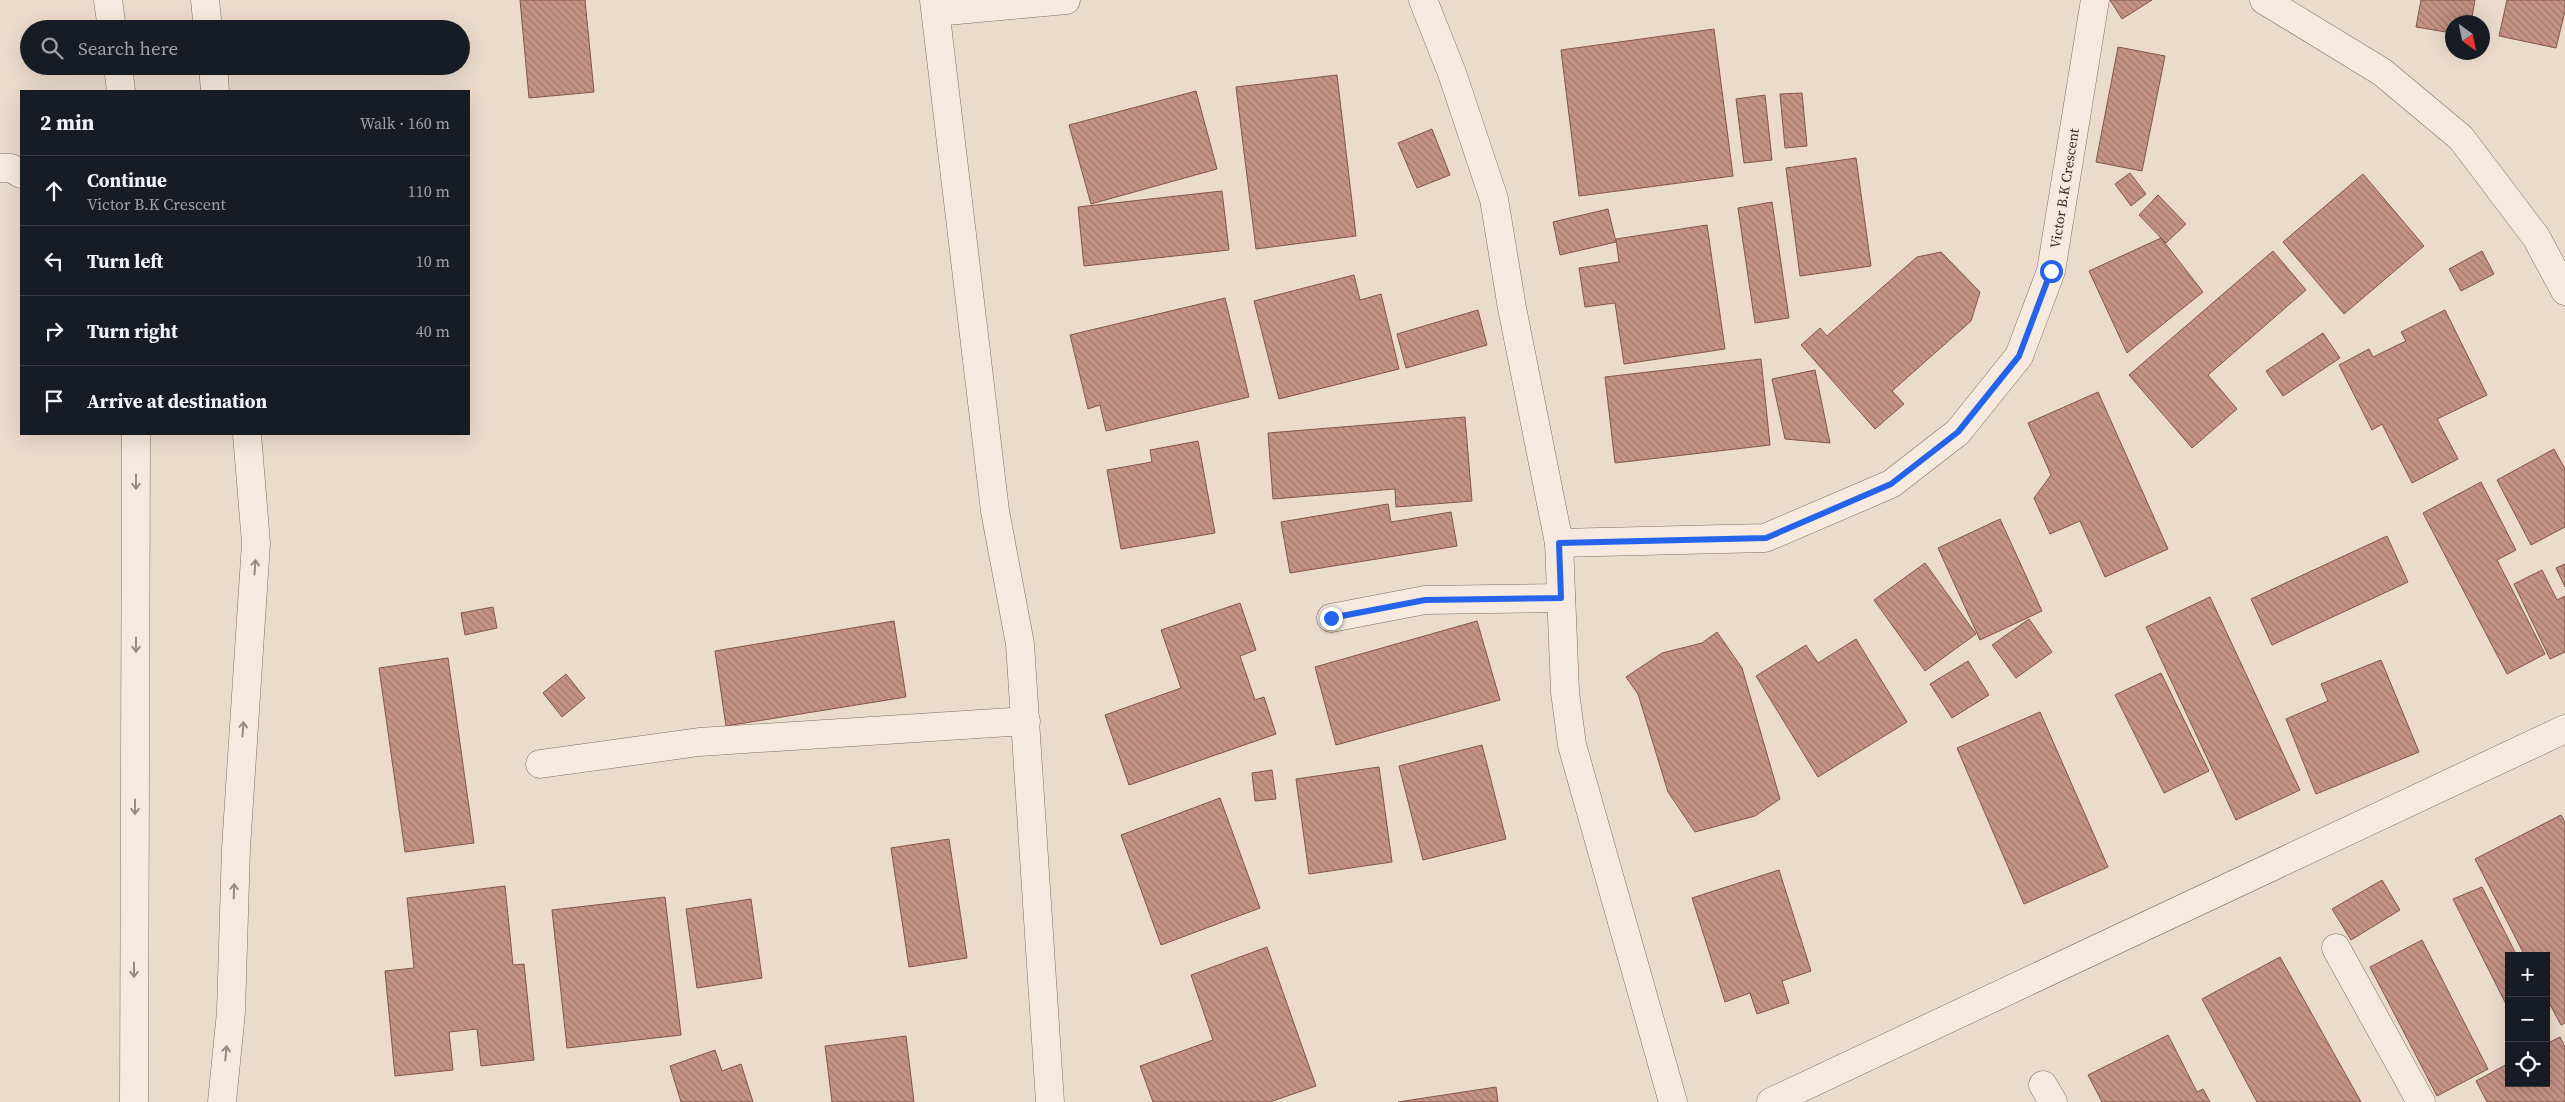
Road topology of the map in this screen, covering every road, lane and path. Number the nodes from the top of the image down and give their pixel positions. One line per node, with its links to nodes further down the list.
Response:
1 (108, 0): 8 (street)
2 (205, 0): 9 (street)
3 (1066, 0): 7 (street)
4 (1423, 0): 15 (street)
5 (2095, 0): 15 (street, Victor B.K Crescent)
6 (2264, 0): 12 (street)
7 (935, 6): 18 (street)
8 (111, 20)
9 (207, 20)
10 (213, 75): 11 (street)
11 (215, 90)
12 (2565, 291)
13 (136, 435): 22 (street, one-way to 22)
14 (247, 435): 23 (street, one-way to 14)
15 (1559, 543): 16 (street)
16 (1561, 598): 17 (street); 25 (street)
17 (1331, 618)
18 (1026, 721): 20 (street); 24 (street)
19 (2565, 729): 26 (street)
20 (540, 764)
21 (2336, 948): 27 (street)
22 (134, 1102)
23 (222, 1102)
24 (1050, 1102)
25 (1673, 1102)
26 (1771, 1102)
27 (2421, 1102)

